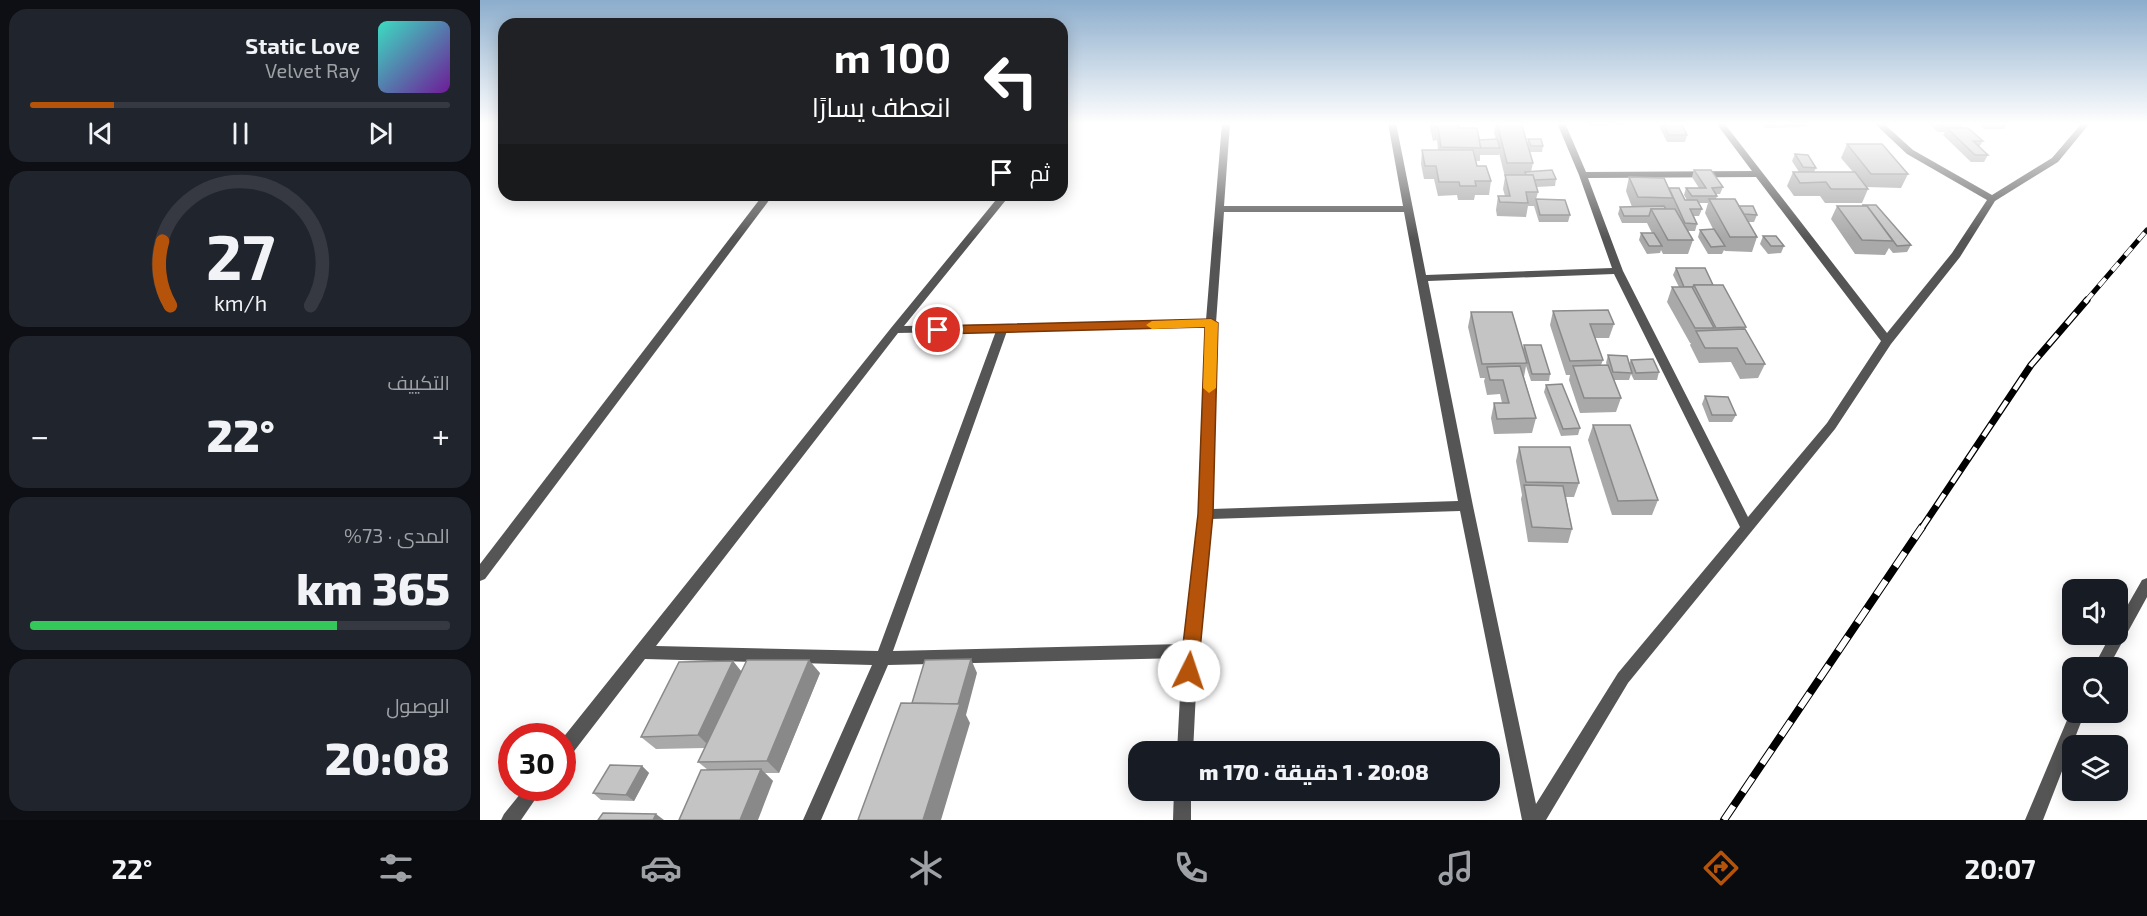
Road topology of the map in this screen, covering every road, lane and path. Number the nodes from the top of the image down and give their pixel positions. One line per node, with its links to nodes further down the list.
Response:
1 (1223, 161): 12 (street)
2 (1399, 161): 13 (street)
3 (1577, 161): 8 (street)
4 (1750, 161): 7 (street)
5 (1926, 161): 9 (street)
6 (2053, 161): 9 (street)
7 (1760, 174): 8 (street); 19 (street)
8 (1583, 175): 14 (street)
9 (1992, 199): 19 (street)
10 (763, 201): 23 (street)
11 (1000, 201): 18 (street)
12 (1220, 209): 13 (street); 16 (street)
13 (1407, 209): 15 (street)
14 (1617, 271): 15 (street); 22 (street)
15 (1421, 278): 20 (street)
16 (1211, 323): 17 (street); 21 (street)
17 (1002, 328): 18 (street); 28 (street)
18 (895, 330): 26 (street)
19 (1887, 341): 22 (street)
20 (1466, 506): 21 (street); 37 (street)
21 (1205, 514): 25 (street)
22 (1747, 528): 38 (street)
23 (480, 575)
24 (2147, 584): 27 (street)
25 (1190, 651): 28 (street); 31 (street)
26 (640, 652): 28 (street); 30 (street)
27 (2106, 657)
28 (883, 658): 35 (street)
29 (2073, 723): 39 (street)
30 (576, 735)
31 (1186, 741)
32 (525, 801): 34 (street)
33 (1183, 801): 36 (street)
34 (510, 820)
35 (812, 820)
36 (1182, 820)
37 (1531, 820)
38 (1536, 820)
39 (2034, 820)

